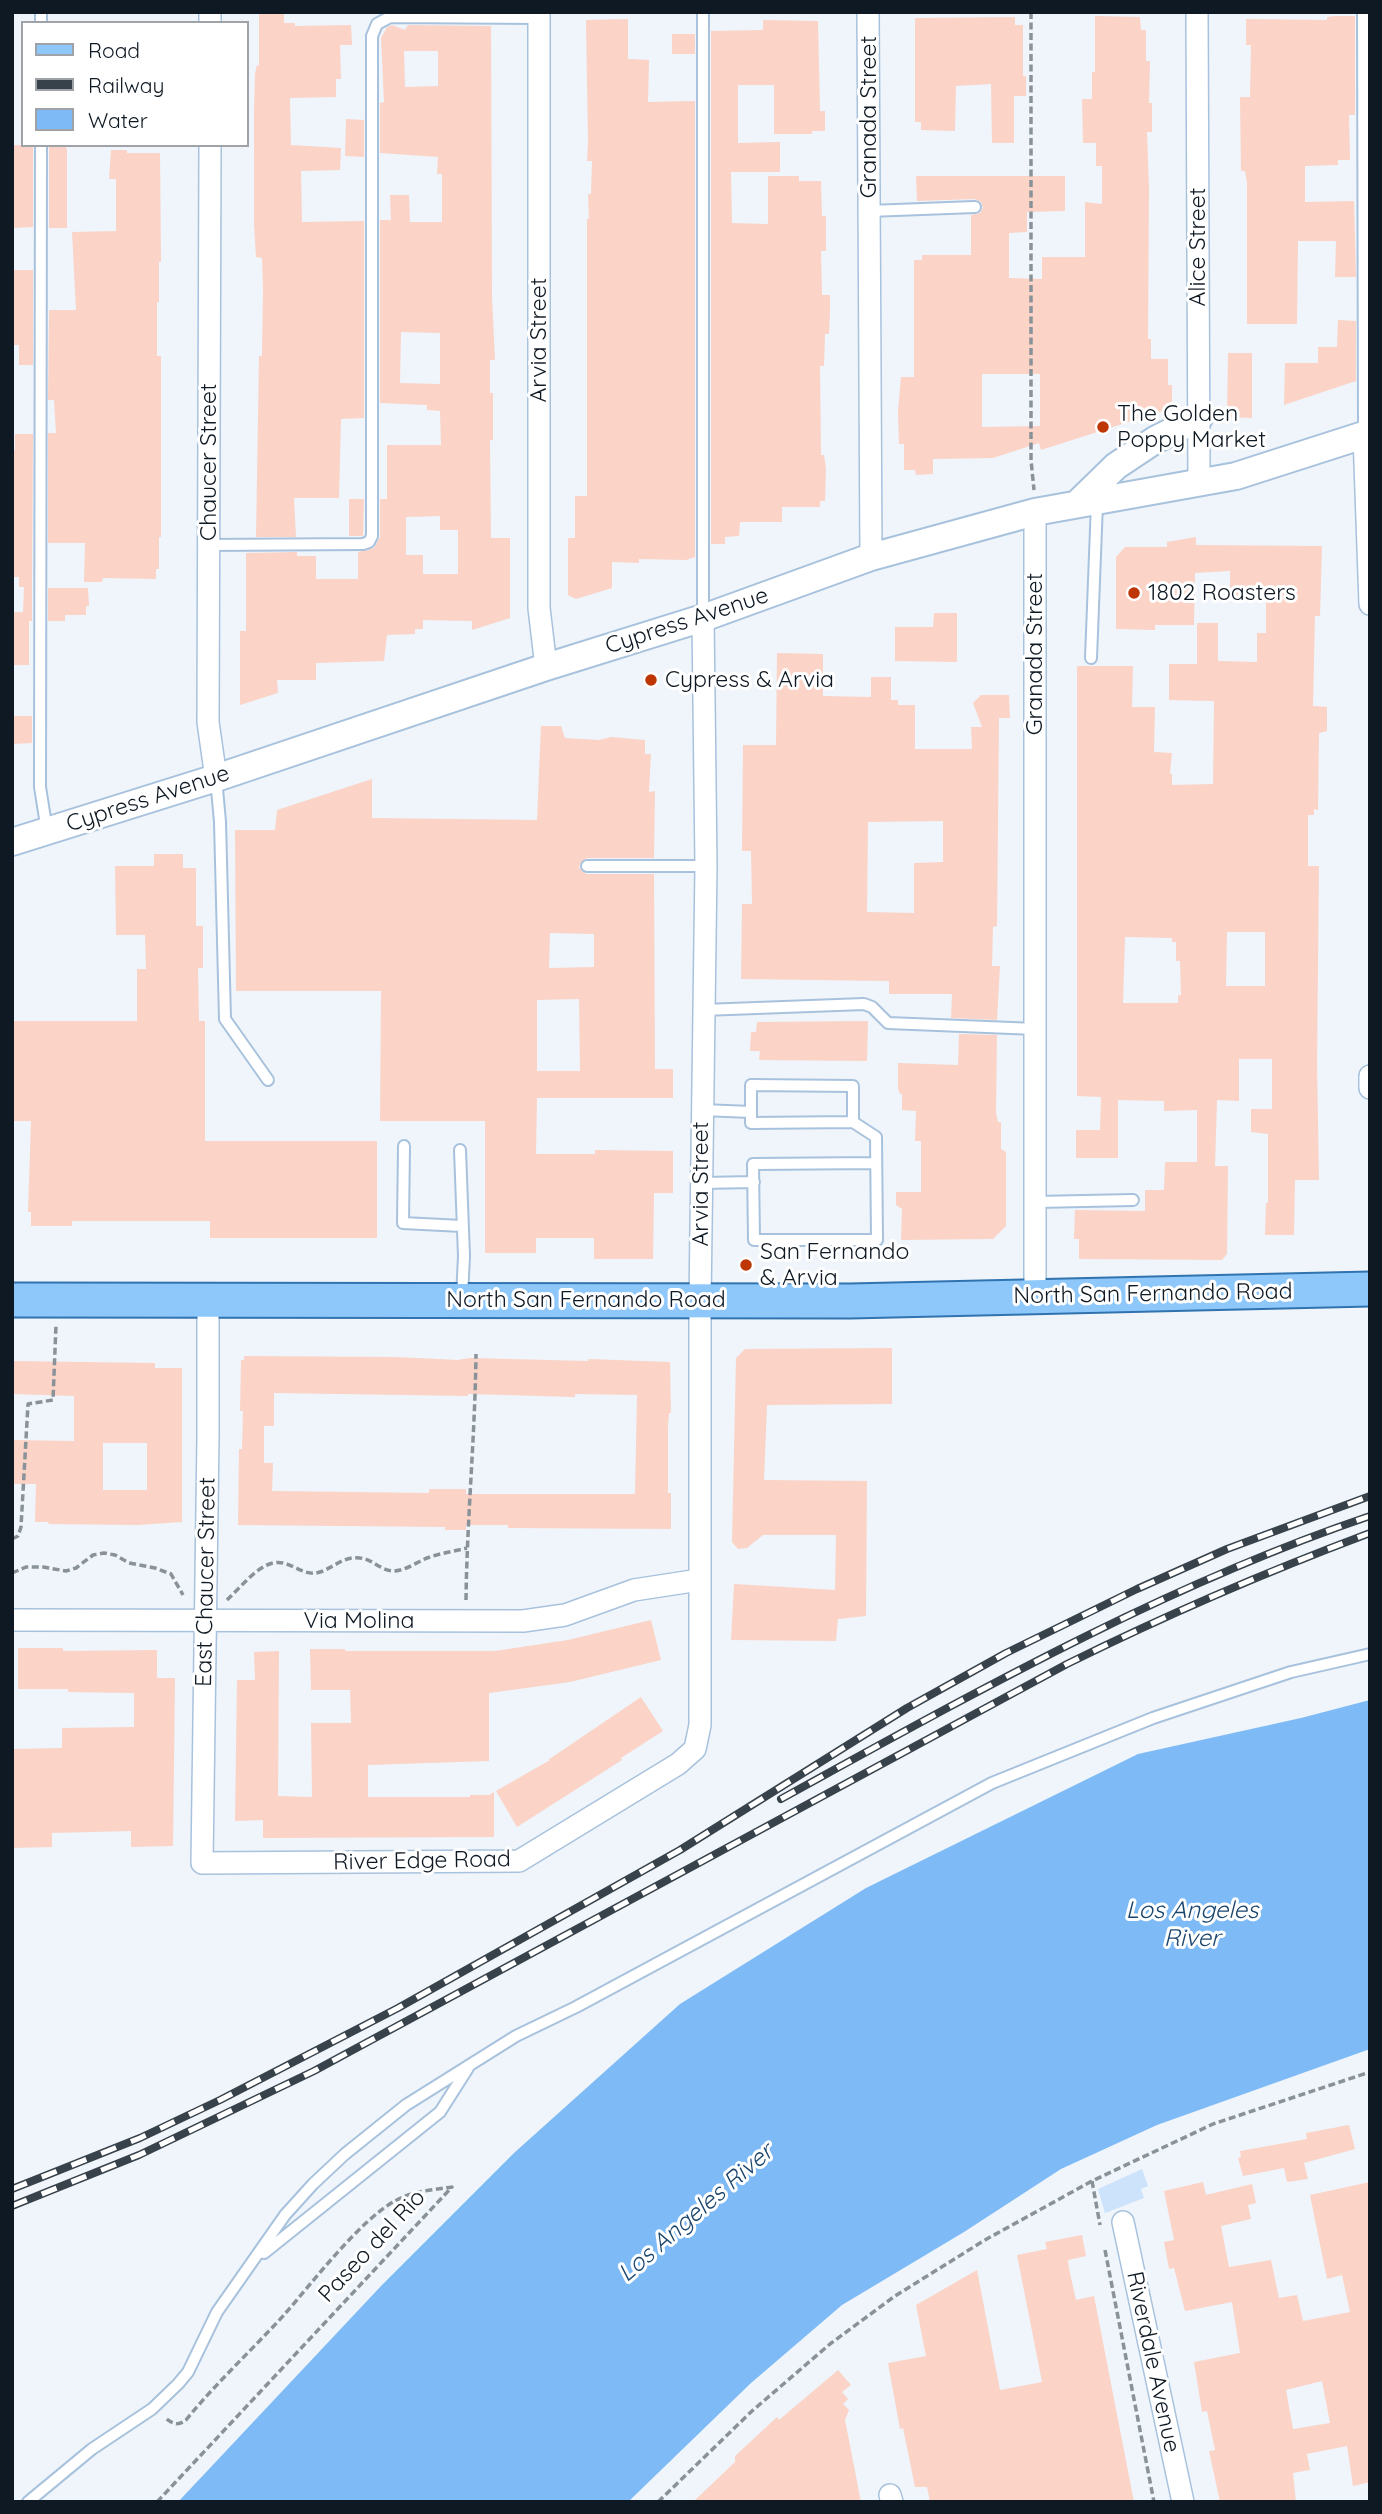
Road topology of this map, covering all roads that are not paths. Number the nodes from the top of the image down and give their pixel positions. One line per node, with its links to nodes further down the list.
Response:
1 (703, 12): 18 (lane)
2 (868, 12): 9 (street, Granada Street)
3 (1197, 12): 10 (street, Alice Street)
4 (1363, 12): 11 (lane)
5 (539, 15): 15 (lane); 20 (street, Arvia Street)
6 (41, 147): 22 (lane)
7 (210, 147): 15 (street, Chaucer Street)
8 (975, 207): 9 (lane)
9 (869, 211): 16 (street, Granada Street)
10 (1199, 418): 12 (street, Alice Street); 13 (street)
11 (1367, 434): 12 (street, Cypress Avenue); 17 (street)
12 (1199, 482): 13 (street, Cypress Avenue)
13 (1087, 502): 14 (street, Cypress Avenue); 19 (lane)
14 (1035, 512): 16 (street, Cypress Avenue); 27 (street, Granada Street)
15 (208, 545): 21 (street, Chaucer Street)
16 (871, 557): 18 (street, Cypress Avenue)
17 (1370, 604)
18 (703, 618): 20 (street, Cypress Avenue); 25 (street, Arvia Street)
19 (1091, 658)
20 (546, 667): 21 (street, Cypress Avenue)
21 (216, 778): 22 (street, Cypress Avenue); 29 (lane)
22 (47, 831): 23 (street, Cypress Avenue)
23 (12, 842)
24 (587, 866): 25 (lane)
25 (706, 866): 26 (street, Arvia Street)
26 (703, 1010): 27 (lane); 31 (street, Arvia Street)
27 (1036, 1029): 40 (street, Granada Street)
28 (1370, 1076): 30 (street)
29 (268, 1080)
30 (1370, 1088)
31 (702, 1110): 32 (lane); 38 (street, Arvia Street)
32 (751, 1112): 33 (lane); 33 (lane)
33 (853, 1122): 36 (lane)
34 (404, 1146): 41 (lane)
35 (460, 1150): 41 (lane)
36 (876, 1163): 37 (lane); 37 (lane)
37 (754, 1182): 38 (lane)
38 (702, 1183): 47 (street, Arvia Street)
39 (1133, 1200): 40 (lane)
40 (1036, 1202): 43 (street, Granada Street)
41 (462, 1226): 45 (lane)
42 (1370, 1289): 43 (main road, North San Fernando Road)
43 (1035, 1297): 47 (main road, North San Fernando Road)
44 (12, 1300): 46 (main road, North San Fernando Road)
45 (462, 1300): 46 (main road, North San Fernando Road); 47 (main road, North San Fernando Road)
46 (208, 1301): 50 (street, East Chaucer Street)
47 (700, 1301): 48 (street, Arvia Street)
48 (699, 1580): 50 (street, Via Molina); 52 (street, Arvia Street)
49 (12, 1620): 50 (street, Via Molina)
50 (206, 1621): 53 (street, East Chaucer Street)
51 (1370, 1654): 54 (lane)
52 (695, 1749): 53 (street, River Edge Road)
53 (202, 1863)
54 (470, 2066): 56 (lane); 56 (lane)
55 (1123, 2222): 58 (street, Riverdale Avenue)
56 (252, 2263): 57 (lane)
57 (28, 2502)
58 (1183, 2502)

